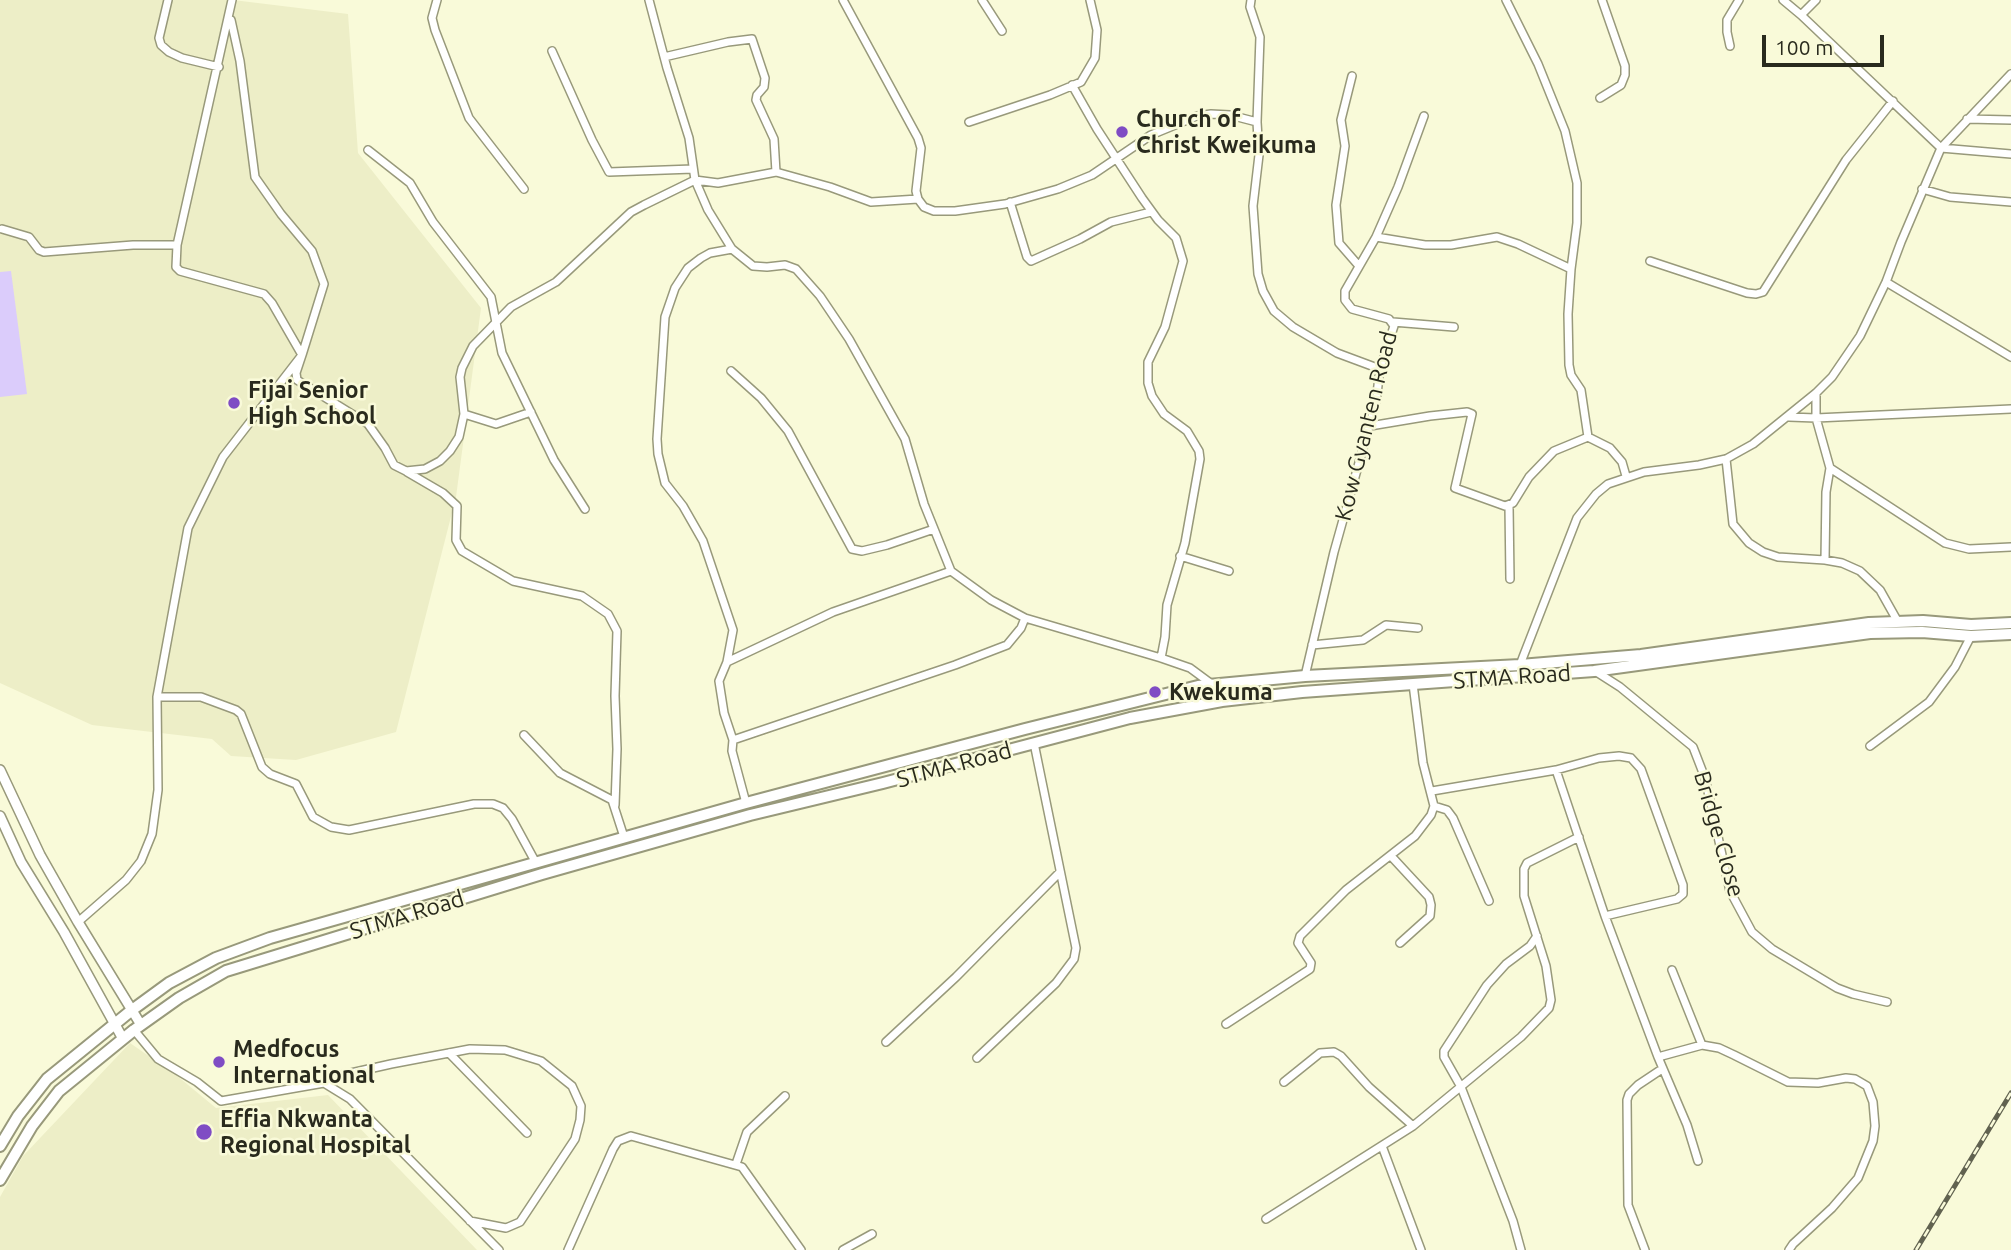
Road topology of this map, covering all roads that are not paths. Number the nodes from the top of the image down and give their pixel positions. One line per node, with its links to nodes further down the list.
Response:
1 (167, 0): 20 (street)
2 (232, 0): 15 (street)
3 (437, 0): 38 (street)
4 (649, 0): 19 (street)
5 (843, 0): 40 (street)
6 (982, 0): 16 (street)
7 (1090, 0): 23 (street)
8 (1251, 0): 30 (street)
9 (1506, 0): 50 (street)
10 (1602, 0): 24 (street)
11 (1739, 0): 17 (street)
12 (1783, 0): 14 (street)
13 (1816, 0): 14 (street)
14 (1801, 15): 25 (street)
15 (230, 16): 20 (street); 55 (street)
16 (1002, 31)
17 (1730, 46)
18 (552, 51): 35 (street)
19 (664, 57): 35 (street); 36 (street)
20 (219, 67): 46 (street)
21 (2011, 74): 27 (street)
22 (1352, 76): 49 (street)
23 (1072, 85): 29 (street); 34 (street)
24 (1600, 98)
25 (1893, 101): 31 (street); 48 (street)
26 (1424, 116): 45 (street, Kow Gyanten Road)
27 (1967, 119): 28 (street); 31 (street)
28 (2011, 120)
29 (969, 122)
30 (1257, 122): 34 (street); 57 (street)
31 (1941, 148): 33 (street); 39 (street)
32 (368, 150): 53 (street)
33 (2011, 154)
34 (1116, 160): 41 (street); 43 (street)
35 (693, 169): 37 (street)
36 (776, 172): 37 (street); 40 (street)
37 (695, 180): 47 (street); 53 (street)
38 (524, 189)
39 (1922, 190): 42 (street); 51 (street)
40 (918, 199): 41 (street)
41 (1010, 202): 43 (street)
42 (2011, 202)
43 (1152, 212): 75 (street)
44 (2, 229): 46 (street)
45 (1376, 237): 49 (street, Kow Gyanten Road); 50 (street)
46 (177, 245): 55 (street)
47 (732, 249): 73 (street); 88 (street)
48 (1650, 261)
49 (1359, 267): 52 (street, Kow Gyanten Road)
50 (1571, 269): 66 (street)
51 (1886, 282): 56 (street); 59 (street)
52 (1393, 322): 54 (street); 57 (street, Kow Gyanten Road)
53 (496, 323): 61 (street); 62 (street)
54 (1454, 327)
55 (302, 355): 68 (street); 95 (street)
56 (2011, 357)
57 (1380, 369): 65 (street, Kow Gyanten Road)
58 (731, 371): 73 (street)
59 (1816, 393): 63 (street); 64 (street)
60 (2011, 409): 64 (street)
61 (531, 412): 62 (street); 72 (street)
62 (464, 414): 68 (street)
63 (1789, 417): 64 (street); 67 (street)
64 (1815, 418): 69 (street)
65 (1370, 426): 71 (street); 86 (street, Kow Gyanten Road)
66 (1588, 437): 70 (street); 71 (street)
67 (1726, 459): 70 (street); 76 (street)
68 (394, 465): 105 (street)
69 (1829, 468): 74 (street); 76 (street)
70 (1626, 477): 89 (street)
71 (1509, 506): 79 (street)
72 (585, 509)
73 (934, 529): 78 (street)
74 (2011, 547)
75 (1180, 556): 77 (street); 87 (street)
76 (1825, 560): 81 (street)
77 (1229, 570)
78 (951, 571): 80 (street); 88 (street)
79 (1510, 579)
80 (1025, 618): 87 (street); 98 (street)
81 (1898, 622): 82 (main road, STMA Road); 89 (main road, STMA Road)
82 (2011, 623)
83 (1418, 628): 86 (street)
84 (2011, 634): 85 (main road, STMA Road)
85 (1971, 635): 90 (main road, STMA Road); 100 (street)
86 (1312, 645): 91 (street, Kow Gyanten Road)
87 (1161, 658): 94 (street)
88 (727, 662): 98 (street)
89 (1520, 665): 91 (main road, STMA Road); 92 (street)
90 (1594, 671): 92 (main road, STMA Road); 120 (street, Bridge Close)
91 (1305, 676): 94 (main road, STMA Road)
92 (1521, 677): 93 (main road, STMA Road)
93 (1413, 684): 96 (main road, STMA Road); 103 (street)
94 (1213, 685): 96 (street); 104 (main road, STMA Road)
95 (157, 697): 111 (street); 115 (street)
96 (1222, 701): 99 (main road, STMA Road)
97 (524, 735): 105 (street)
98 (733, 740): 104 (street)
99 (1034, 743): 112 (street); 124 (main road, STMA Road)
100 (1870, 746)
101 (0, 769): 115 (street)
102 (1556, 769): 103 (street); 109 (street); 114 (street)
103 (1432, 791): 106 (street)
104 (746, 803): 108 (main road, STMA Road)
105 (615, 805): 108 (street)
106 (1434, 806): 110 (street); 113 (street)
107 (0, 816): 116 (street)
108 (624, 837): 111 (main road, STMA Road)
109 (1579, 837): 114 (street); 117 (street)
110 (1391, 856): 118 (street); 123 (street)
111 (536, 863): 121 (main road, STMA Road)
112 (1060, 872): 126 (street); 130 (street)
113 (1489, 901)
114 (1605, 916): 129 (street)
115 (78, 922): 116 (street); 121 (street)
116 (64, 932): 122 (street)
117 (1537, 936): 134 (street); 134 (street)
118 (1400, 943)
119 (1672, 970): 127 (street)
120 (1887, 1002)
121 (132, 1010): 122 (main road, STMA Road); 124 (street)
122 (114, 1023): 125 (street); 138 (main road, STMA Road)
123 (1226, 1024)
124 (138, 1027): 125 (main road, STMA Road); 133 (street)
125 (123, 1039): 142 (main road, STMA Road)
126 (886, 1042)
127 (1702, 1045): 129 (street); 153 (street)
128 (449, 1053): 133 (street); 137 (street); 144 (street)
129 (1658, 1057): 131 (street)
130 (976, 1058)
131 (1662, 1069): 140 (street); 152 (street)
132 (1284, 1082): 136 (street)
133 (324, 1083): 144 (street)
134 (1461, 1087): 136 (street); 151 (street)
135 (785, 1096): 141 (street)
136 (1413, 1126): 139 (street)
137 (527, 1133)
138 (0, 1146)
139 (1382, 1146): 143 (street); 150 (street)
140 (1698, 1161)
141 (736, 1164): 147 (street); 148 (street)
142 (0, 1180)
143 (1266, 1219)
144 (470, 1221): 146 (street)
145 (872, 1234): 149 (street)
146 (499, 1250)
147 (568, 1250)
148 (801, 1250)
149 (843, 1250)
150 (1422, 1250)
151 (1521, 1250)
152 (1645, 1250)
153 (1789, 1250)

